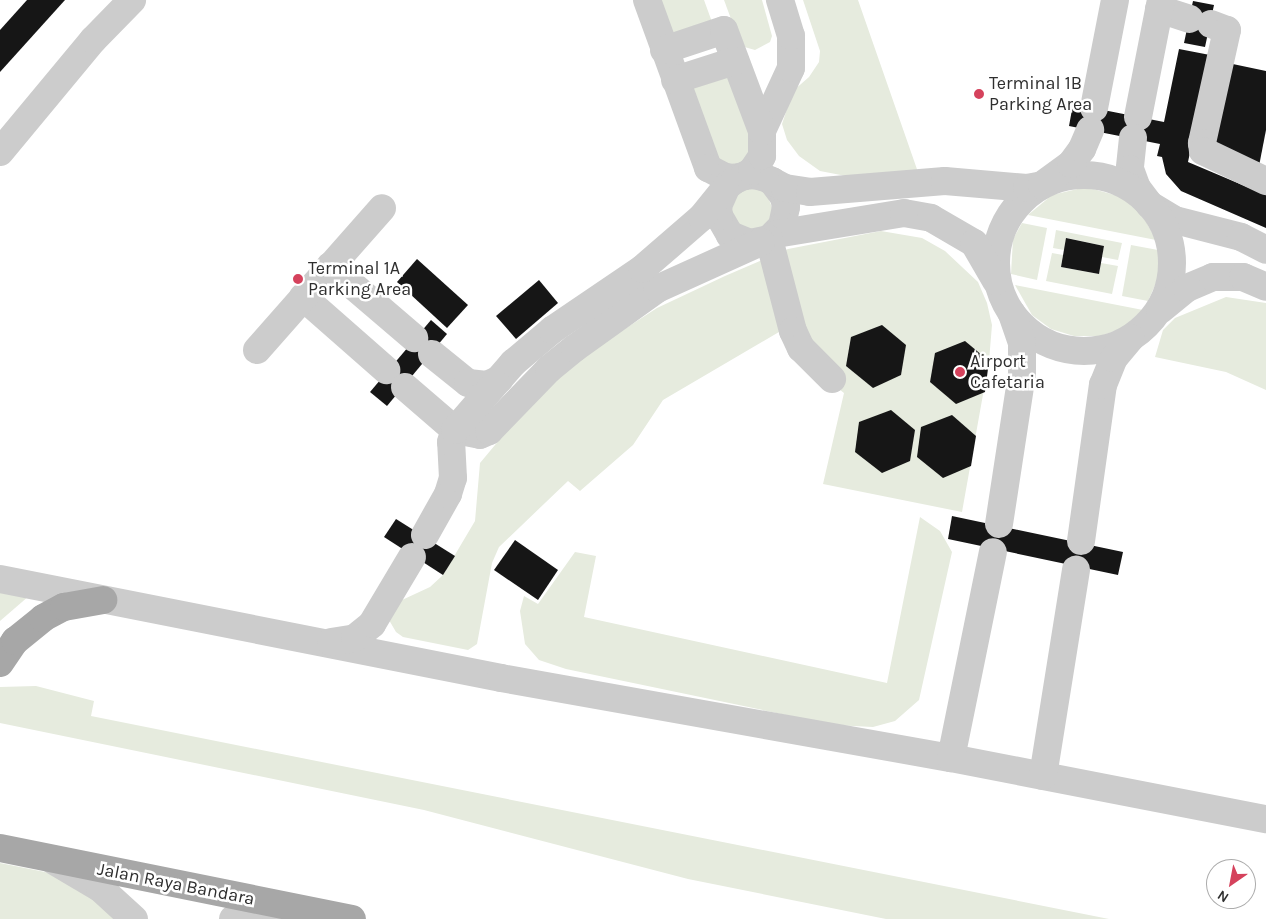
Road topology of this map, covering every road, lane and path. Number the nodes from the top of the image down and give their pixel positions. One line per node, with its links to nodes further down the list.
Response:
1 (132, 0): 10 (street)
2 (647, 0): 6 (street)
3 (780, 0): 9 (street)
4 (1115, 0): 14 (street)
5 (1160, 4): 13 (street); 15 (street)
6 (664, 50): 7 (street); 8 (street)
7 (735, 61): 8 (street); 9 (street)
8 (675, 80): 11 (street)
9 (762, 131): 11 (street)
10 (0, 152)
11 (736, 181): 12 (street); 17 (street); 27 (street)
12 (772, 181): 14 (street); 17 (street)
13 (1266, 181)
14 (1042, 185): 15 (street); 20 (street)
15 (1150, 205): 18 (street); 24 (street)
16 (382, 208): 19 (street)
17 (769, 238): 20 (street); 28 (street); 29 (street)
18 (1266, 250)
19 (330, 266): 22 (street); 27 (street)
20 (1000, 287): 23 (street)
21 (1266, 287): 24 (street)
22 (303, 297): 26 (street); 29 (street)
23 (1011, 312): 25 (street); 30 (street)
24 (1154, 316): 25 (street)
25 (1134, 335): 31 (street)
26 (257, 350)
27 (500, 379): 29 (street)
28 (832, 379)
29 (455, 430): 36 (street)
30 (999, 524)
31 (1081, 541)
32 (992, 552): 38 (street)
33 (1076, 570): 39 (street)
34 (0, 579): 35 (street)
35 (103, 600): 36 (street); 37 (main road)
36 (327, 642): 38 (street)
37 (0, 663)
38 (951, 758): 39 (street)
39 (1043, 776): 40 (street)
40 (1266, 819)
41 (0, 848): 42 (main road, Jalan Raya Bandara)
42 (46, 857): 43 (main road, Jalan Raya Bandara); 44 (street)
43 (312, 911): 45 (street); 46 (main road, Jalan Raya Bandara)
44 (134, 919)
45 (233, 919)
46 (352, 919)

